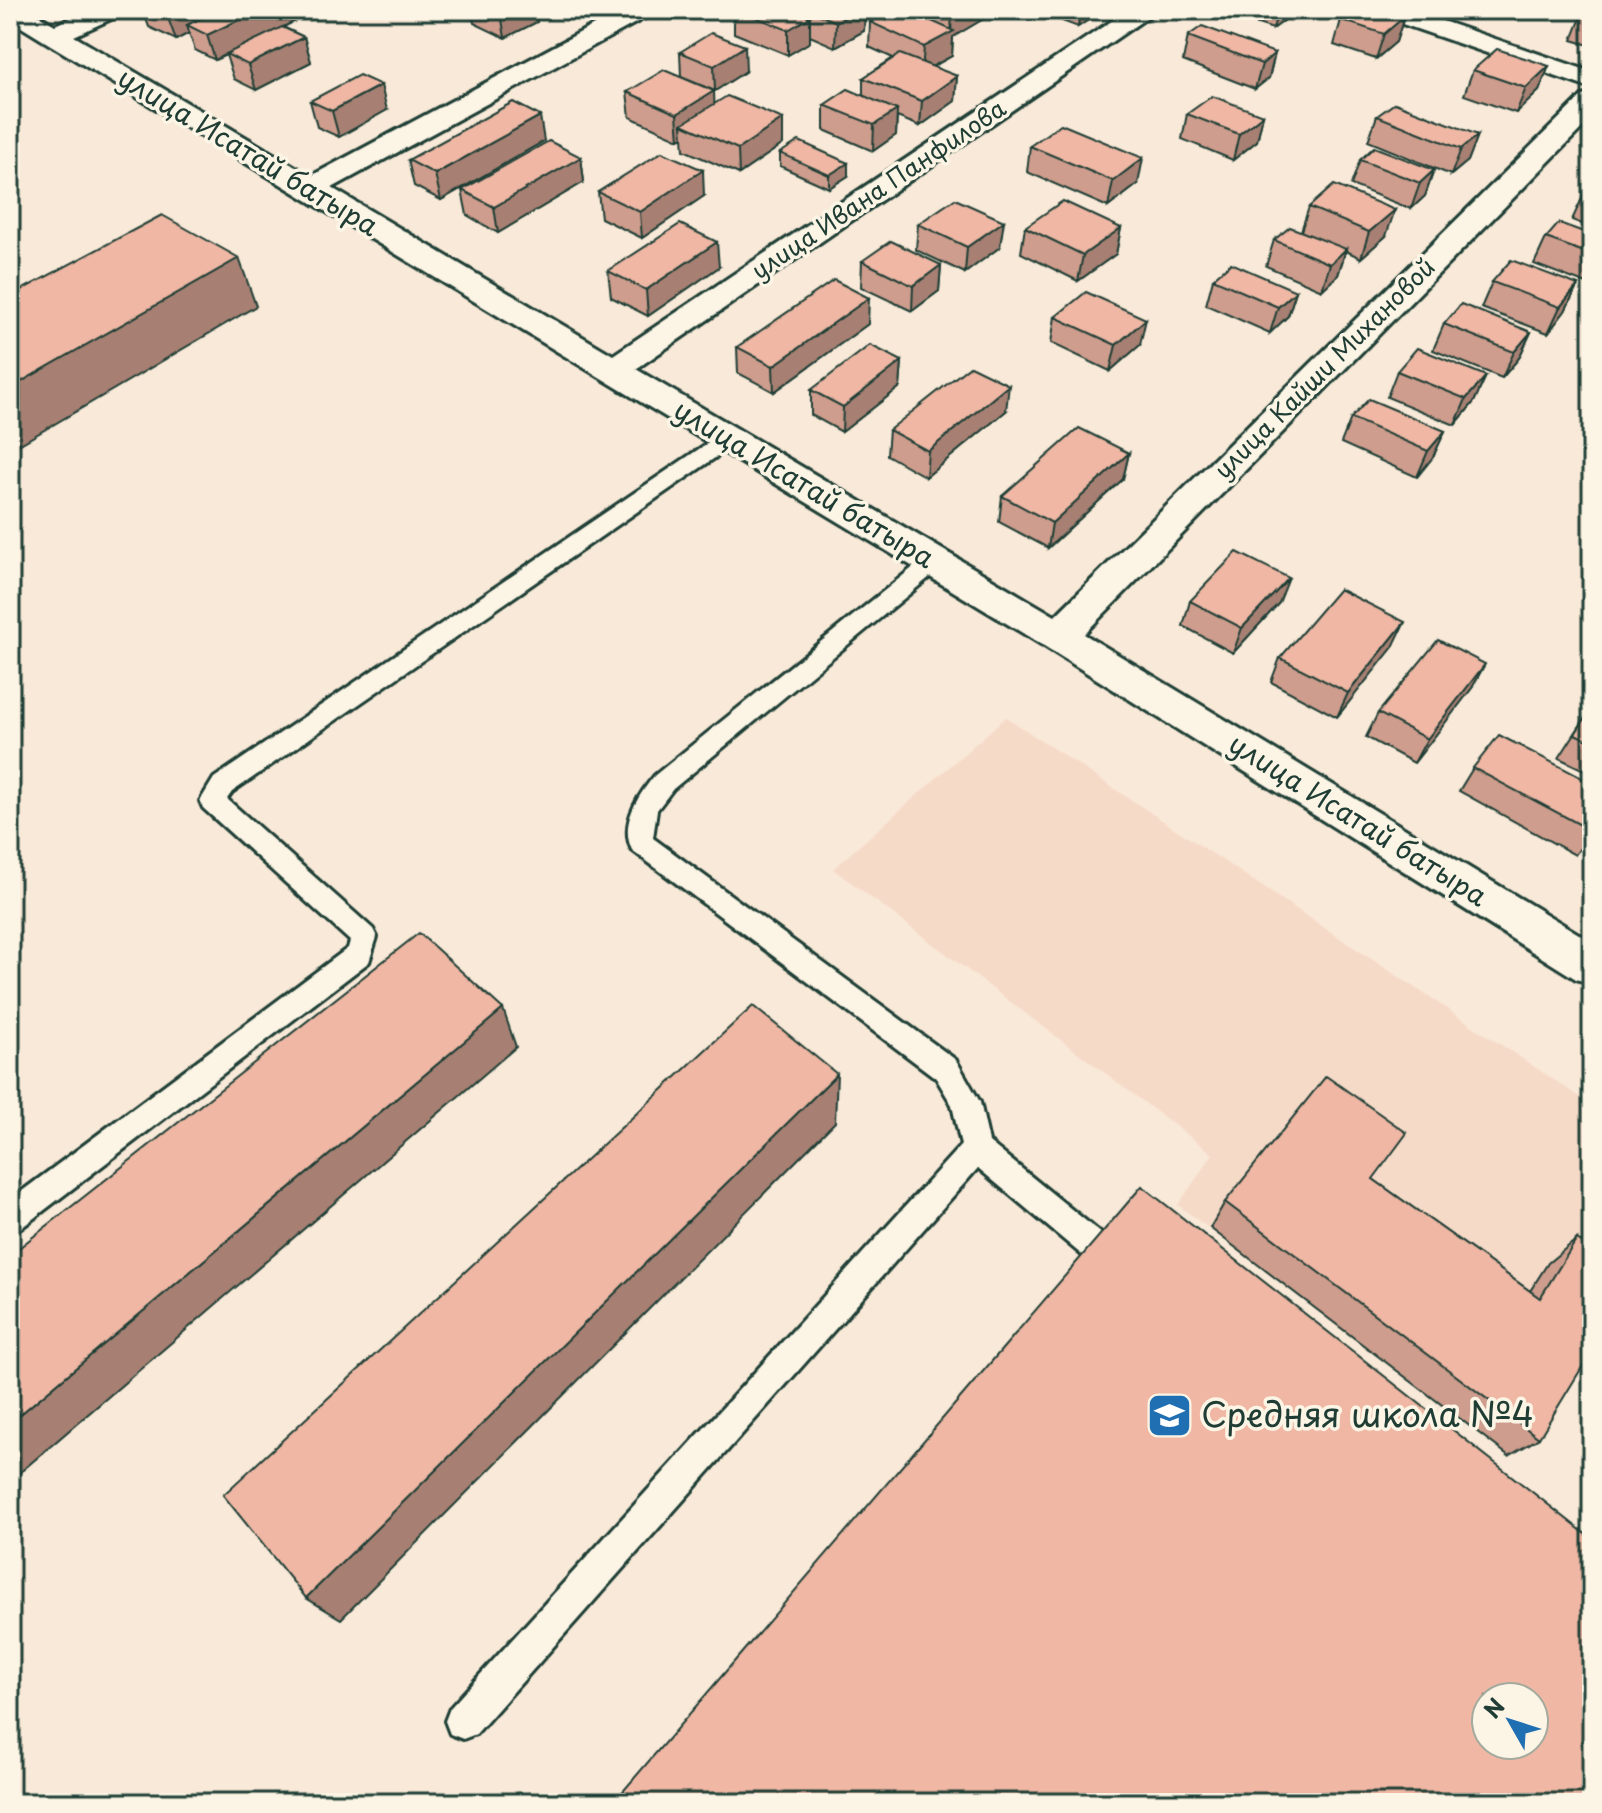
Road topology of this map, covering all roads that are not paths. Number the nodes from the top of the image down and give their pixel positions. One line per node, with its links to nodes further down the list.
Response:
1 (12, 10): 6 (street, улица Исатай батыра)
2 (111, 10): 6 (street)
3 (641, 10): 9 (street)
4 (1145, 10): 10 (street, улица Ивана Панфилова)
5 (1385, 10): 7 (street)
6 (53, 35): 9 (street, улица Исатай батыра)
7 (1592, 81)
8 (1592, 102): 13 (street, улица Кайши Михановой)
9 (309, 189): 10 (street, улица Исатай батыра)
10 (612, 370): 11 (street, улица Исатай батыра)
11 (728, 439): 12 (street, улица Исатай батыра); 16 (lane)
12 (934, 562): 13 (street, улица Исатай батыра); 15 (lane)
13 (1058, 636): 14 (street, улица Исатай батыра)
14 (1585, 948)
15 (976, 1149): 17 (lane); 18 (lane)
16 (10, 1218)
17 (1147, 1289)
18 (463, 1721)

